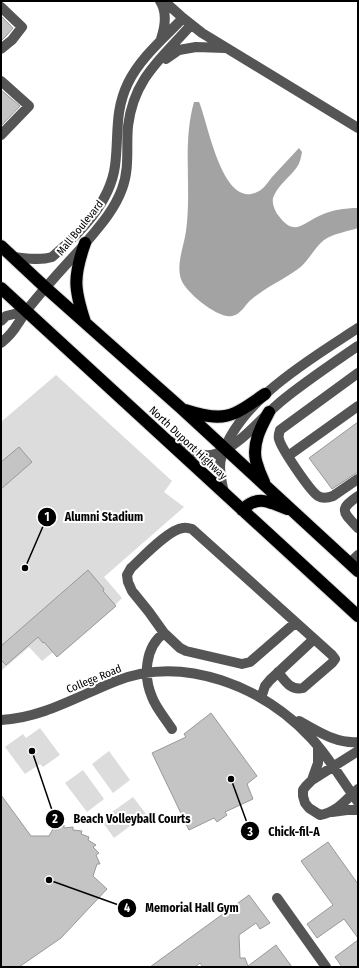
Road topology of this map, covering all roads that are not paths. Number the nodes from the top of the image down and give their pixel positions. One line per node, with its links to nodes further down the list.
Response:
1 (160, 1): 6 (street)
2 (164, 1): 4 (street)
3 (1, 7): 8 (street)
4 (183, 18): 5 (street); 6 (street, Mall Boulevard)
5 (191, 25): 7 (street); 9 (street, Mall Boulevard)
6 (160, 41): 15 (street, Mall Boulevard)
7 (226, 48): 9 (street); 11 (street)
8 (1, 49)
9 (149, 70): 13 (street, Mall Boulevard)
10 (1, 81): 12 (street)
11 (358, 128)
12 (1, 135)
13 (85, 243): 17 (street, Mall Boulevard); 20 (highway)
14 (1, 246): 15 (highway, North Dupont Highway)
15 (12, 256): 17 (highway, North Dupont Highway)
16 (1, 288): 18 (highway, North Dupont Highway)
17 (46, 288): 18 (street, Mall Boulevard); 20 (highway, North Dupont Highway)
18 (26, 311): 19 (street); 22 (street, Mall Boulevard); 29 (highway, North Dupont Highway)
19 (1, 321)
20 (86, 323): 27 (highway, North Dupont Highway)
21 (358, 328): 25 (street)
22 (1, 343)
23 (358, 346): 28 (street)
24 (358, 373): 31 (street)
25 (265, 394): 27 (highway); 30 (street)
26 (358, 406): 31 (street)
27 (181, 408): 30 (highway, North Dupont Highway)
28 (269, 412): 30 (street); 33 (highway)
29 (166, 440): 30 (street); 34 (highway, North Dupont Highway)
30 (225, 449): 33 (highway, North Dupont Highway); 34 (street)
31 (288, 456): 32 (street)
32 (358, 478)
33 (265, 485): 37 (highway, North Dupont Highway)
34 (224, 493): 36 (highway, North Dupont Highway)
35 (358, 496): 38 (street)
36 (242, 510): 37 (highway); 40 (highway, North Dupont Highway)
37 (294, 512): 39 (highway, North Dupont Highway)
38 (358, 528)
39 (355, 563)
40 (358, 616)
41 (296, 622): 42 (street); 42 (street); 43 (street)
42 (164, 633): 45 (street)
43 (314, 640): 44 (street); 44 (street)
44 (278, 672): 46 (street)
45 (147, 673): 46 (street, College Road); 48 (street, College Road); 49 (street)
46 (261, 698): 47 (street, College Road)
47 (287, 715): 50 (street); 51 (street, College Road)
48 (2, 721)
49 (172, 729)
50 (358, 742)
51 (318, 746): 53 (street, College Road); 54 (street)
52 (358, 751): 53 (street)
53 (333, 767): 54 (street); 55 (street)
54 (312, 780): 57 (street)
55 (356, 795): 57 (street)
56 (358, 810): 57 (street)
57 (332, 812)
58 (277, 898): 59 (street)
59 (326, 967)

